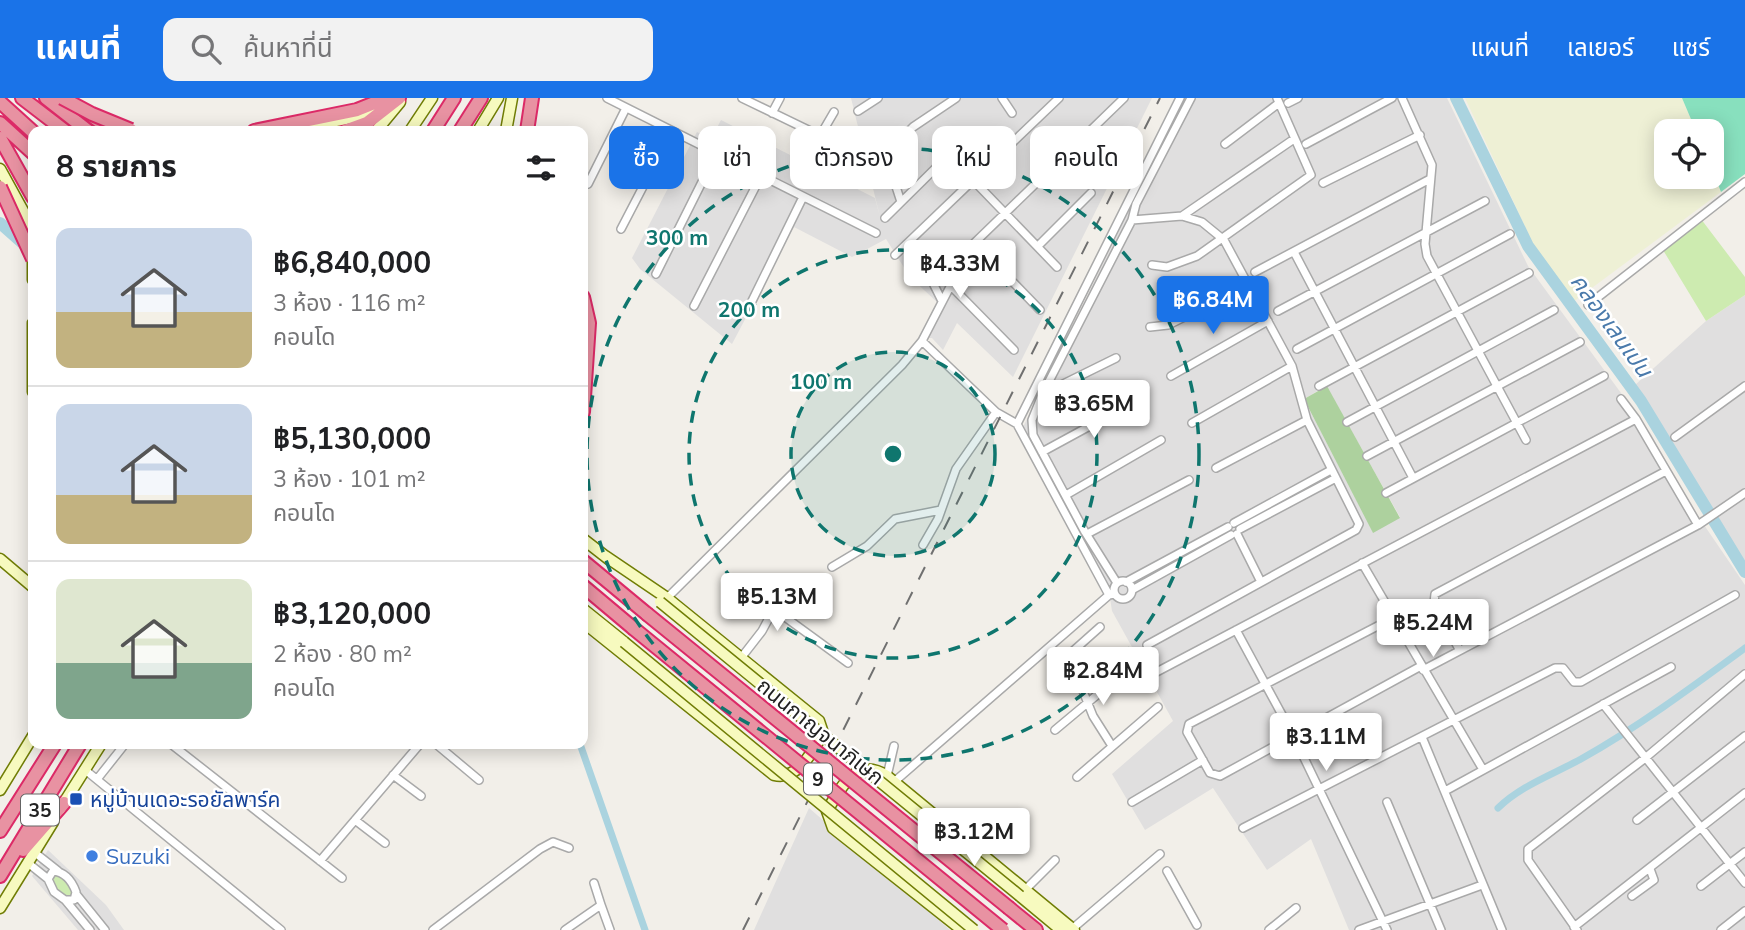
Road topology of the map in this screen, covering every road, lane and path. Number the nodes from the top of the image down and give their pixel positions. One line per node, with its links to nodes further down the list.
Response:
1 (22, 98): 35 (highway)
2 (46, 98): 36 (highway)
3 (62, 98): 39 (highway, bridge)
4 (387, 98): 40 (highway)
5 (393, 98): 41 (main road)
6 (402, 98): 42 (highway); 43 (main road)
7 (432, 98): 44 (main road)
8 (454, 98): 45 (highway)
9 (481, 98): 46 (highway)
10 (498, 98): 47 (main road)
11 (512, 98): 48 (main road)
12 (532, 98): 49 (highway)
13 (607, 98): 29 (street)
14 (742, 98): 32 (street)
15 (780, 98): 32 (street)
16 (878, 98): 30 (street)
17 (956, 98): 53 (street)
18 (1002, 98): 33 (street)
19 (1059, 98): 57 (street)
20 (1124, 98): 81 (street)
21 (1180, 98): 141 (street)
22 (1191, 98): 85 (street)
23 (1298, 98): 27 (street)
24 (1392, 98): 60 (street)
25 (1402, 98): 55 (street)
26 (79, 101): 37 (highway); 38 (main road)
27 (1281, 102): 58 (street); 59 (street)
28 (0, 103): 54 (highway)
29 (626, 108): 50 (street); 67 (street)
30 (858, 111)
31 (834, 112): 52 (street)
32 (772, 113): 51 (street)
33 (1012, 113)
34 (0, 123): 61 (highway)
35 (58, 126)
36 (82, 126)
37 (106, 126)
38 (122, 126)
39 (123, 126)
40 (279, 126)
41 (312, 126)
42 (359, 126)
43 (380, 126)
44 (413, 126)
45 (436, 126)
46 (463, 126)
47 (481, 126)
48 (506, 126)
49 (528, 126)
50 (662, 126)
51 (799, 126)
52 (826, 126)
53 (914, 126)
54 (28, 127)
55 (1420, 135): 64 (street); 66 (street)
56 (0, 138): 70 (highway)
57 (1016, 139)
58 (1294, 139): 82 (street); 90 (street)
59 (1225, 144)
60 (1306, 144)
61 (28, 148)
62 (0, 169): 84 (main road)
63 (932, 171): 80 (street)
64 (1430, 179): 87 (street); 94 (street)
65 (1745, 182): 107 (street)
66 (1323, 183)
67 (588, 184)
68 (776, 184): 78 (street)
69 (0, 187): 93 (highway, bridge)
70 (28, 188)
71 (642, 189): 86 (street)
72 (698, 189): 100 (street)
73 (754, 189): 108 (street)
74 (897, 189): 80 (street)
75 (964, 189): 95 (street)
76 (982, 189): 81 (street)
77 (1091, 193): 92 (street)
78 (803, 197): 88 (street); 105 (street)
79 (1485, 201): 87 (street)
80 (901, 202): 83 (street)
81 (1005, 213): 91 (street); 92 (street)
82 (1182, 216): 85 (street); 90 (street)
83 (885, 218)
84 (28, 220)
85 (1132, 220): 131 (street)
86 (621, 229)
87 (1425, 230): 101 (street); 104 (street)
88 (876, 233)
89 (1510, 234): 101 (street)
90 (1224, 240): 96 (street); 102 (street)
91 (973, 244): 103 (street); 106 (street); 109 (street)
92 (1038, 246): 97 (street)
93 (28, 247)
94 (1294, 251): 98 (street); 104 (street)
95 (895, 255)
96 (1152, 265)
97 (1057, 267)
98 (1255, 272)
99 (1529, 273): 112 (street)
100 (656, 274)
101 (1436, 274): 112 (street); 116 (street)
102 (1249, 285): 114 (street); 115 (street)
103 (952, 287): 106 (street); 120 (street)
104 (1313, 291): 111 (street); 116 (street)
105 (752, 301)
106 (942, 301): 117 (street)
107 (1588, 305)
108 (694, 306)
109 (1040, 310)
110 (1554, 310): 121 (street)
111 (1278, 311)
112 (1455, 311): 121 (street); 125 (street)
113 (588, 319): 122 (highway)
114 (1268, 321): 124 (street); 126 (street)
115 (1150, 327)
116 (1333, 330): 119 (street); 125 (street)
117 (922, 341): 135 (street); 176 (street)
118 (1580, 342): 130 (street)
119 (1297, 349)
120 (1014, 350)
121 (1477, 351): 130 (street); 134 (street)
122 (588, 357)
123 (1116, 358): 131 (street)
124 (1292, 366): 137 (street); 139 (street)
125 (1353, 368): 128 (street); 134 (street)
126 (1171, 376)
127 (1604, 376): 140 (street)
128 (1319, 386)
129 (1745, 386): 142 (street)
130 (1496, 387): 140 (street); 145 (street)
131 (1042, 395): 146 (street)
132 (1621, 399): 136 (street)
133 (1132, 403): 146 (street)
134 (1374, 406): 138 (street); 145 (street)
135 (996, 412): 141 (street); 157 (street)
136 (1636, 419): 150 (street); 163 (street)
137 (1307, 420): 148 (street); 149 (street)
138 (1348, 422)
139 (1192, 423)
140 (1516, 423): 144 (street); 152 (street)
141 (1017, 424): 174 (street)
142 (1675, 437)
143 (1161, 440): 156 (street)
144 (1526, 440)
145 (1394, 442): 147 (street); 152 (street)
146 (1042, 453): 156 (street)
147 (1367, 456)
148 (1216, 468)
149 (1331, 470): 151 (street); 159 (street)
150 (1666, 471): 158 (street); 185 (street)
151 (1336, 478): 159 (street); 168 (street)
152 (1413, 478): 154 (street)
153 (1189, 480): 160 (street)
154 (1386, 493)
155 (1745, 493): 158 (street)
156 (1066, 495): 160 (street)
157 (941, 510): 162 (street); 166 (street)
158 (1700, 523): 185 (street)
159 (1234, 530): 167 (street); 168 (street); 173 (street)
160 (1087, 534): 170 (street)
161 (588, 543): 176 (main road)
162 (923, 545)
163 (1362, 563): 179 (street); 182 (street)
164 (1, 564): 169 (main road)
165 (588, 565): 277 (highway, ถนนกาญจนาภิเษก / 9, bridge)
166 (832, 567)
167 (1126, 582): 170 (street); 173 (street)
168 (1261, 582): 183 (street)
169 (28, 583)
170 (1117, 583): 174 (street)
171 (785, 588): 177 (street)
172 (588, 590): 276 (highway, ถนนกาญจนาภิเษก / 9, bridge)
173 (1132, 590): 174 (street)
174 (1112, 595): 184 (street)
175 (1735, 595): 198 (street)
176 (663, 600): 186 (main road); 255 (main road, bridge)
177 (774, 609): 186 (street); 188 (street)
178 (588, 613): 275 (main road, bridge)
179 (1393, 618): 191 (street); 194 (street)
180 (588, 626): 186 (main road)
181 (1100, 627): 187 (street)
182 (1236, 630): 193 (street); 194 (street)
183 (1147, 645)
184 (1046, 648): 187 (street); 220 (street)
185 (1459, 649): 191 (street)
186 (741, 658)
187 (1060, 662): 195 (street)
188 (848, 663)
189 (1134, 664): 195 (street)
190 (1671, 667): 196 (street)
191 (1422, 668): 198 (street); 201 (street)
192 (1745, 674): 213 (street)
193 (1149, 676)
194 (1265, 685): 201 (street); 214 (street)
195 (1089, 701): 199 (street); 205 (street)
196 (1603, 704): 213 (street); 215 (street)
197 (1158, 707): 205 (street)
198 (1452, 720): 202 (street); 215 (street)
199 (1055, 730)
200 (1745, 736): 226 (street)
201 (1294, 737): 214 (street); 222 (street)
202 (1422, 737): 222 (street); 224 (street)
203 (28, 744): 223 (main road, 35)
204 (894, 746): 220 (street)
205 (1112, 746): 218 (street)
206 (52, 749): 235 (highway, 35)
207 (77, 749): 248 (highway, 35)
208 (97, 749): 216 (main road, 35)
209 (121, 749): 219 (street)
210 (177, 749): 242 (street)
211 (416, 749): 217 (street)
212 (442, 749): 221 (street)
213 (1644, 759): 226 (street); 266 (street)
214 (1203, 760): 228 (street)
215 (1482, 768): 224 (street)
216 (85, 769): 219 (street); 230 (main road, 35)
217 (393, 775): 227 (street); 231 (street)
218 (1077, 777)
219 (98, 778): 270 (street)
220 (891, 779): 255 (main road); 274 (main road)
221 (479, 780)
222 (1318, 788): 233 (street); 264 (street)
223 (0, 790)
224 (1445, 791): 253 (street)
225 (1745, 793): 234 (street)
226 (1672, 794): 232 (street); 234 (street)
227 (421, 796)
228 (1132, 802)
229 (1387, 802): 259 (street)
230 (64, 803): 238 (main road, 35); 248 (highway)
231 (355, 820): 236 (street); 242 (street)
232 (1637, 820)
233 (1243, 828)
234 (1700, 830): 244 (street); 245 (street)
235 (0, 831)
236 (385, 843)
237 (569, 848): 271 (street)
238 (34, 852): 243 (main road, 35); 246 (street)
239 (1745, 852): 244 (street)
240 (1160, 854): 267 (street)
241 (1055, 860): 255 (street)
242 (320, 861): 249 (street)
243 (28, 863): 250 (street); 261 (main road, 35)
244 (1730, 864): 252 (street); 254 (street)
245 (1650, 869): 257 (street); 266 (street)
246 (58, 871): 250 (street); 256 (street)
247 (1167, 871): 265 (street)
248 (0, 876)
249 (342, 878)
250 (48, 879): 258 (street)
251 (594, 883): 260 (street)
252 (1745, 883)
253 (1482, 884): 259 (street); 282 (street)
254 (1701, 886)
255 (1022, 893): 267 (main road)
256 (76, 894): 258 (street); 269 (street)
257 (1632, 896)
258 (65, 900): 268 (street)
259 (1430, 902): 264 (street); 281 (street)
260 (601, 905): 272 (street); 273 (street)
261 (0, 908)
262 (1296, 908): 278 (street)
263 (1745, 911): 283 (street)
264 (1382, 919): 279 (street); 280 (street)
265 (1197, 925)
266 (1576, 928)
267 (1069, 929)
268 (90, 930)
269 (105, 930)
270 (281, 930)
271 (433, 930)
272 (565, 930)
273 (610, 930)
274 (962, 930)
275 (974, 930)
276 (1003, 930)
277 (1036, 930)
278 (1269, 930)
279 (1359, 930)
280 (1387, 930)
281 (1441, 930)
282 (1502, 930)
283 (1721, 930)

